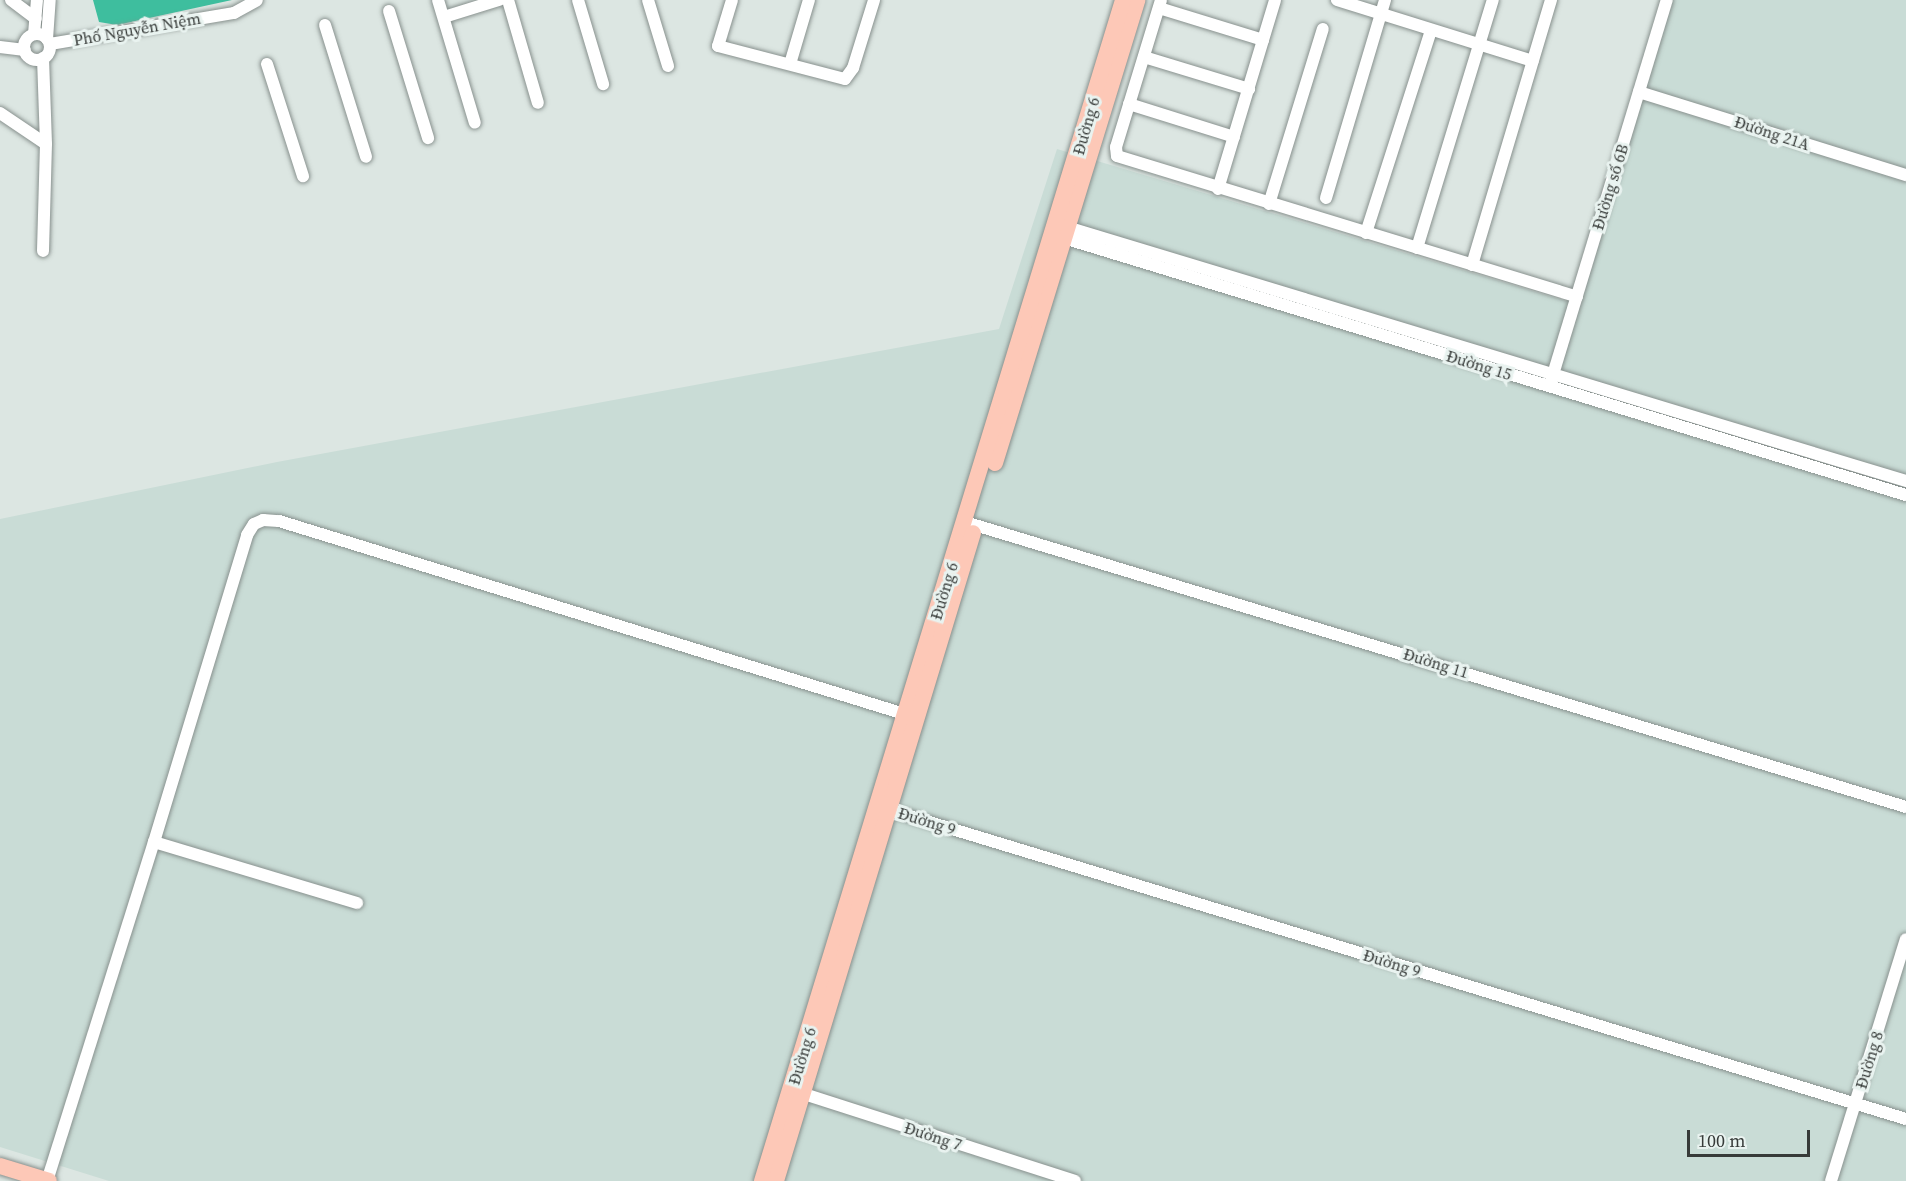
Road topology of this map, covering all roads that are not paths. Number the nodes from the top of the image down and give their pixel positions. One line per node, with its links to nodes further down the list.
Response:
1 (11, 0): 25 (street)
2 (37, 0): 25 (street)
3 (51, 0): 31 (street)
4 (257, 0): 31 (street, Phố Nguyễn Niệm)
5 (438, 0): 24 (street)
6 (499, 0): 24 (street)
7 (508, 0): 44 (street)
8 (578, 0): 41 (street)
9 (648, 0): 40 (street)
10 (732, 0): 39 (street)
11 (808, 0): 39 (street)
12 (874, 0): 39 (street)
13 (1123, 0): 57 (main road, Đường 6)
14 (1137, 0): 57 (main road, Đường 6)
15 (1275, 0): 30 (street)
16 (1337, 0): 23 (street)
17 (1385, 0): 23 (street)
18 (1493, 0): 32 (street)
19 (1551, 0): 37 (street)
20 (1667, 0): 43 (street, Đường số 6B)
21 (1160, 4): 30 (street); 35 (street)
22 (389, 11): 49 (street)
23 (1381, 14): 28 (street); 55 (street)
24 (444, 17): 47 (street)
25 (36, 19): 29 (street)
26 (325, 25): 51 (street)
27 (1323, 29): 56 (street)
28 (1431, 30): 32 (street); 58 (street)
29 (34, 34): 31 (street); 34 (street)
30 (1263, 40): 42 (street)
31 (49, 41): 36 (street)
32 (1480, 45): 37 (street); 59 (street)
33 (0, 46): 34 (street)
34 (25, 50): 36 (street)
35 (1144, 57): 42 (street); 45 (street)
36 (43, 58): 50 (street)
37 (1533, 61): 61 (street)
38 (267, 64): 53 (street)
39 (790, 64)
40 (668, 66)
41 (603, 84)
42 (1249, 89): 48 (street)
43 (1639, 92): 52 (street, Đường 21A); 62 (street, Đường số 6B)
44 (538, 103)
45 (1129, 104): 48 (street); 54 (street)
46 (0, 113): 50 (street)
47 (475, 123)
48 (1234, 137): 54 (street)
49 (428, 138)
50 (46, 144): 60 (street)
51 (366, 157)
52 (1906, 175)
53 (303, 176)
54 (1218, 189): 56 (street)
55 (1326, 198)
56 (1269, 204): 58 (street)
57 (1060, 231): 63 (street, Đường 15); 66 (main road, Đường 6)
58 (1366, 233): 59 (street)
59 (1417, 248): 61 (street)
60 (43, 251)
61 (1472, 265): 62 (street)
62 (1577, 297): 63 (street, Đường số 6B)
63 (1551, 381): 64 (street, Đường 15); 65 (street, Đường 15)
64 (1906, 482)
65 (1906, 495)
66 (970, 523): 67 (main road, Đường 6); 68 (street, Đường 11)
67 (913, 716): 69 (main road, Đường 6); 70 (street)
68 (1906, 807)
69 (885, 808): 73 (main road, Đường 6); 74 (street, Đường 9)
70 (154, 842): 71 (street); 77 (street)
71 (357, 903)
72 (1906, 939): 74 (street, Đường 8)
73 (797, 1092): 78 (main road, Đường 6); 79 (main road, Đường 6); 80 (street, Đường 7)
74 (1855, 1104): 75 (street, Đường 9); 81 (street, Đường 8)
75 (1906, 1119)
76 (0, 1166): 77 (main road)
77 (48, 1181)
78 (762, 1181)
79 (776, 1181)
80 (1075, 1181)
81 (1831, 1181)

